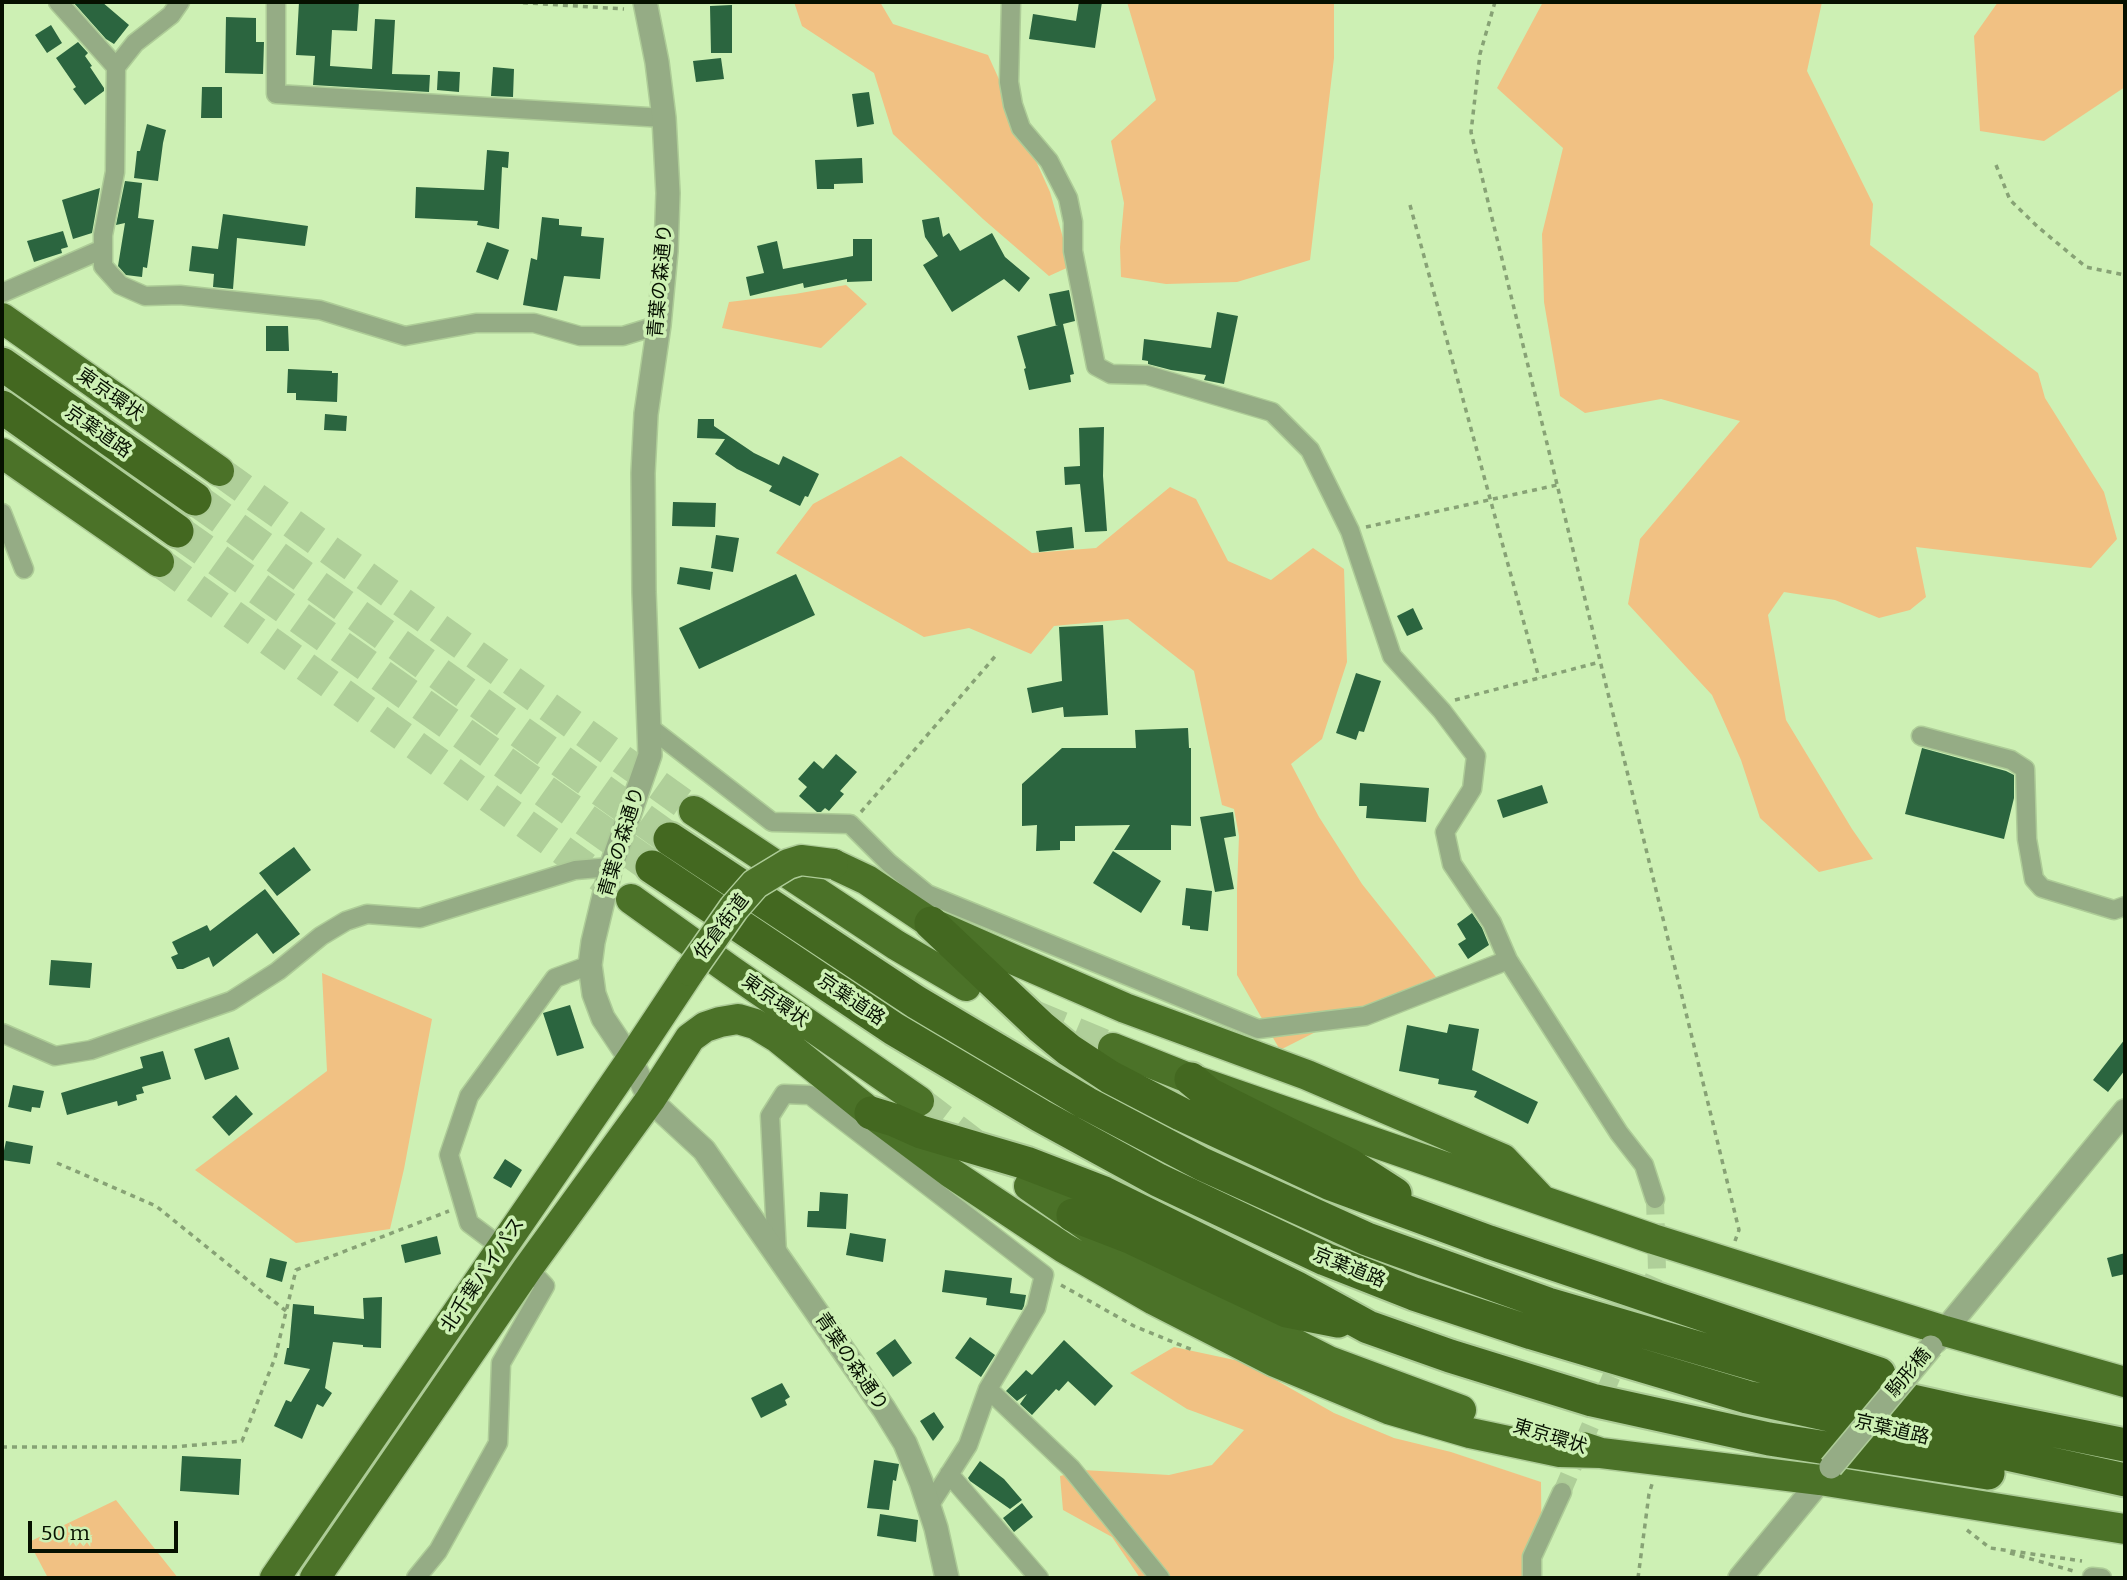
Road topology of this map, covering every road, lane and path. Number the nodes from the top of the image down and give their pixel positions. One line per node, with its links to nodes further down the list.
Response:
1 (58, 2): 8 (street)
2 (180, 2): 8 (street)
3 (276, 2): 9 (street)
4 (513, 2): 7 (path)
5 (1011, 2): 26 (street)
6 (1495, 2): 21 (path)
7 (646, 6): 9 (street, 青葉の森通り)
8 (116, 67): 12 (street)
9 (664, 118): 16 (street, 青葉の森通り)
10 (1996, 165): 13 (path)
11 (1410, 205): 23 (path)
12 (103, 249): 14 (street); 16 (street)
13 (2125, 275)
14 (2, 293)
15 (2, 318): 20 (highway, 東京環状)
16 (659, 326): 33 (street, 青葉の森通り)
17 (2, 364): 22 (highway, 京葉道路)
18 (2, 407): 25 (highway, 京葉道路)
19 (2, 453): 27 (highway)
20 (219, 471)
21 (1557, 485): 23 (path); 30 (path)
22 (195, 499)
23 (1489, 500): 26 (path); 31 (path)
24 (2, 513): 28 (street)
25 (177, 531)
26 (1350, 531): 32 (street)
27 (159, 562)
28 (24, 569)
29 (998, 653): 36 (path)
30 (1600, 662): 31 (path); 62 (path)
31 (1539, 678): 32 (path)
32 (1436, 705): 43 (street)
33 (648, 726): 36 (street); 38 (street, 青葉の森通り)
34 (1922, 736): 41 (street)
35 (694, 811): 46 (highway)
36 (850, 824): 43 (street)
37 (670, 839): 71 (highway, 京葉道路)
38 (611, 867): 44 (street, 青葉の森通り); 47 (street)
39 (652, 867): 78 (highway, 京葉道路)
40 (631, 899): 52 (highway, 東京環状)
41 (2125, 906)
42 (931, 923): 45 (highway, 佐倉街道, bridge); 58 (highway, 佐倉街道); 61 (highway)
43 (1508, 960): 57 (street)
44 (590, 965): 49 (street, 青葉の森通り); 59 (street)
45 (690, 971): 49 (highway, 北千葉バイパス)
46 (966, 986)
47 (2, 1033)
48 (1112, 1048): 50 (highway)
49 (631, 1060): 51 (street, 青葉の森通り); 63 (highway, 北千葉バイパス)
50 (1191, 1079): 58 (highway); 61 (highway)
51 (650, 1100): 54 (highway, 北千葉バイパス); 64 (street, 青葉の森通り); 65 (highway, 北千葉バイパス)
52 (919, 1101)
53 (2125, 1111): 68 (street, 駒形橋)
54 (871, 1113): 67 (highway); 74 (highway)
55 (57, 1163): 66 (path)
56 (1029, 1186): 60 (highway, 東京環状)
57 (1655, 1199)
58 (1544, 1202): 68 (highway)
59 (464, 1205): 63 (street); 66 (path)
60 (1073, 1215): 67 (highway); 74 (highway, 東京環状)
61 (1441, 1224): 71 (highway)
62 (1734, 1243)
63 (501, 1247): 86 (highway, 北千葉バイパス)
64 (777, 1254): 70 (street); 81 (street, 青葉の森通り)
65 (528, 1268): 87 (highway, 北千葉バイパス); 88 (street)
66 (286, 1311): 73 (path)
67 (1368, 1326): 80 (highway)
68 (1938, 1339): 69 (highway); 76 (street, 駒形橋, bridge)
69 (2125, 1382)
70 (988, 1389): 75 (street); 91 (street)
71 (1962, 1412): 72 (highway, 京葉道路)
72 (2125, 1445)
73 (2, 1447)
74 (1601, 1453): 76 (highway, 東京環状)
75 (949, 1474): 81 (street); 90 (street)
76 (1826, 1474): 83 (highway, 東京環状); 94 (street, 駒形橋)
77 (1653, 1480): 93 (path)
78 (2125, 1480)
79 (1562, 1492): 92 (street)
80 (2125, 1492)
81 (929, 1506): 89 (street, 青葉の森通り)
82 (1958, 1523): 84 (path)
83 (2125, 1529)
84 (1997, 1549): 85 (path); 85 (path)
85 (2094, 1572)
86 (275, 1578)
87 (315, 1578)
88 (416, 1578)
89 (947, 1578)
90 (1039, 1578)
91 (1160, 1578)
92 (1532, 1578)
93 (1638, 1578)
94 (1740, 1578)

